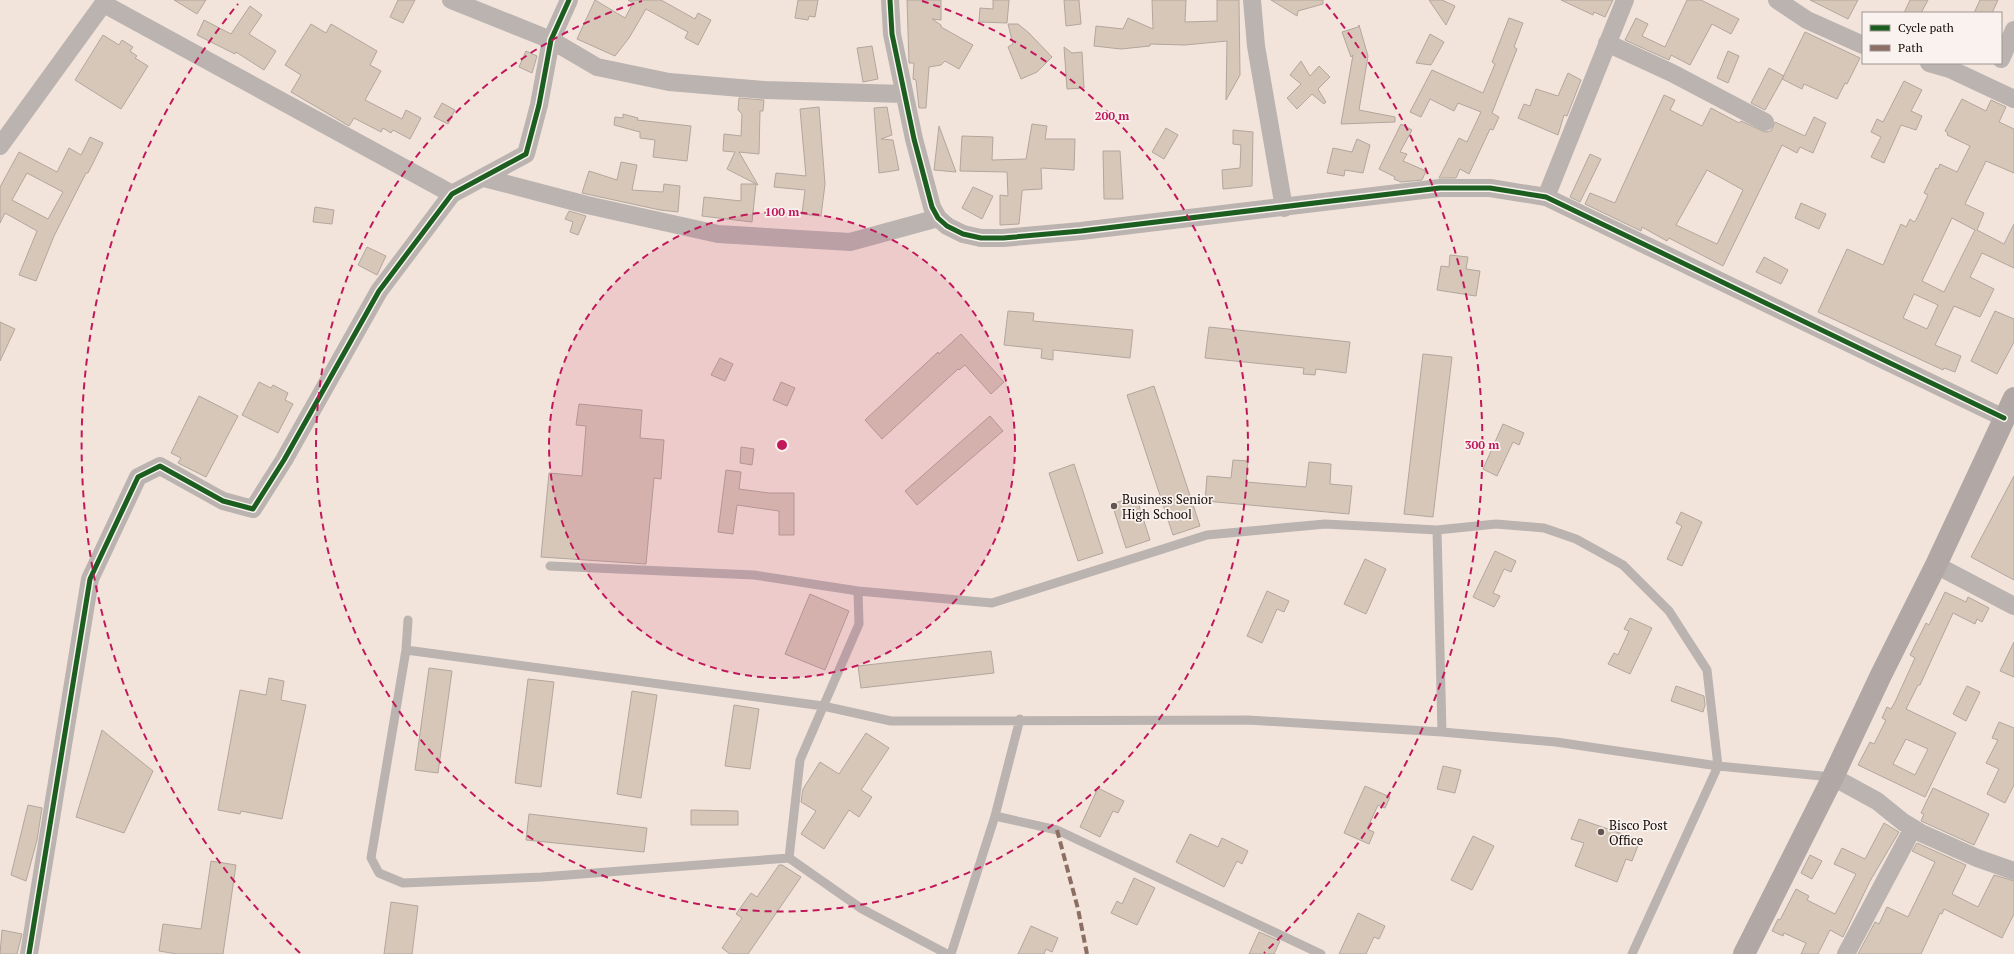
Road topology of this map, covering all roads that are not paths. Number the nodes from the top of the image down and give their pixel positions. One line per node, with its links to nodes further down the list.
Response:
1 (451, 0): 9 (street)
2 (569, 0): 9 (street)
3 (890, 0): 16 (street)
4 (1252, 0): 23 (street)
5 (1625, 0): 10 (street)
6 (1777, 0): 11 (street)
7 (105, 2): 19 (street); 21 (street)
8 (2014, 30): 12 (street)
9 (552, 40): 16 (street); 20 (street)
10 (1607, 44): 18 (street); 22 (street)
11 (1862, 45)
12 (2002, 57)
13 (1932, 64): 15 (street)
14 (1999, 64): 15 (street)
15 (1989, 87): 17 (street)
16 (904, 94): 24 (street)
17 (2014, 99)
18 (1765, 122)
19 (0, 146)
20 (484, 178): 21 (street); 24 (street)
21 (452, 194): 43 (street)
22 (1546, 197): 23 (street); 26 (street)
23 (1284, 208): 24 (street)
24 (938, 218)
25 (2014, 398): 26 (main road)
26 (2004, 418): 28 (main road)
27 (1437, 530): 30 (lane); 36 (lane); 37 (lane)
28 (1936, 565): 31 (street); 38 (main road)
29 (550, 566): 30 (lane)
30 (858, 591): 34 (lane)
31 (2014, 606)
32 (408, 620): 33 (lane)
33 (406, 650): 34 (lane); 41 (lane)
34 (823, 706): 35 (lane); 41 (lane)
35 (1020, 719): 36 (lane); 39 (lane)
36 (1442, 732): 37 (lane)
37 (1718, 766): 38 (lane); 47 (lane)
38 (1833, 778): 40 (street); 48 (main road)
39 (995, 816): 45 (lane); 46 (lane)
40 (1913, 828): 42 (street); 49 (street)
41 (789, 858): 44 (lane)
42 (2014, 871)
43 (29, 954)
44 (947, 954)
45 (951, 954)
46 (1321, 954)
47 (1632, 954)
48 (1744, 954)
49 (1846, 954)

